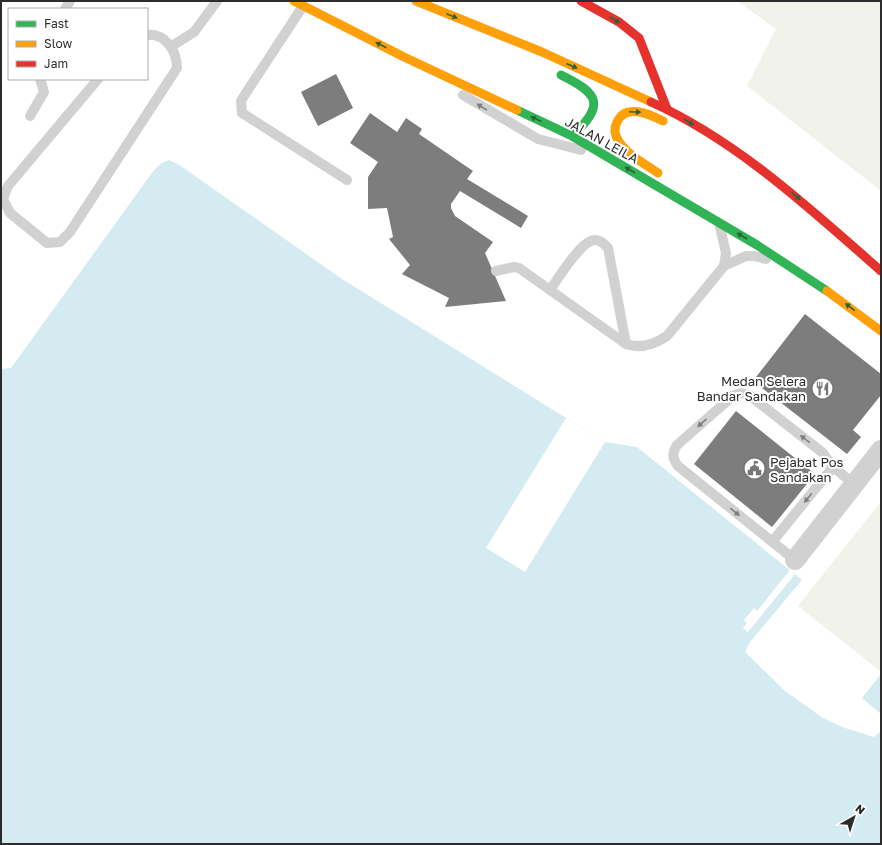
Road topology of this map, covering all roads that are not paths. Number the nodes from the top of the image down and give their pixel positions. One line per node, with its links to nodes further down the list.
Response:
1 (217, 1): 7 (lane)
2 (416, 1): 5 (main road, one-way to 5)
3 (581, 1): 13 (main road, one-way to 13)
4 (298, 3): 9 (main road, JALAN LEILA, one-way to 4); 20 (lane)
5 (466, 22): 8 (main road); 13 (main road, one-way to 13)
6 (148, 35): 7 (lane)
7 (172, 46): 12 (lane)
8 (505, 47)
9 (404, 57): 17 (main road, JALAN LEILA, one-way to 9); 19 (lane, one-way to 9)
10 (552, 72): 17 (main road)
11 (40, 80): 14 (lane)
12 (97, 80)
13 (668, 109): 18 (main road, one-way to 18)
14 (30, 116)
15 (674, 126): 21 (main road, one-way to 15)
16 (688, 132): 18 (main road)
17 (572, 136): 19 (main road, JALAN LEILA)
18 (745, 157): 26 (main road, one-way to 26)
19 (608, 158): 21 (main road, JALAN LEILA, one-way to 19)
20 (347, 180)
21 (701, 211): 22 (main road, JALAN LEILA)
22 (718, 222): 23 (lane); 24 (main road, JALAN LEILA, one-way to 22)
23 (724, 266): 24 (lane); 29 (lane)
24 (789, 266): 28 (main road, JALAN LEILA, one-way to 24)
25 (496, 271): 27 (lane)
26 (881, 271)
27 (550, 290): 29 (lane); 29 (lane)
28 (881, 332)
29 (626, 344)
30 (881, 450): 32 (street)
31 (833, 468): 32 (lane); 33 (lane, one-way to 33); 33 (lane, one-way to 33)
32 (854, 484): 34 (street)
33 (772, 542): 34 (lane)
34 (795, 560)

